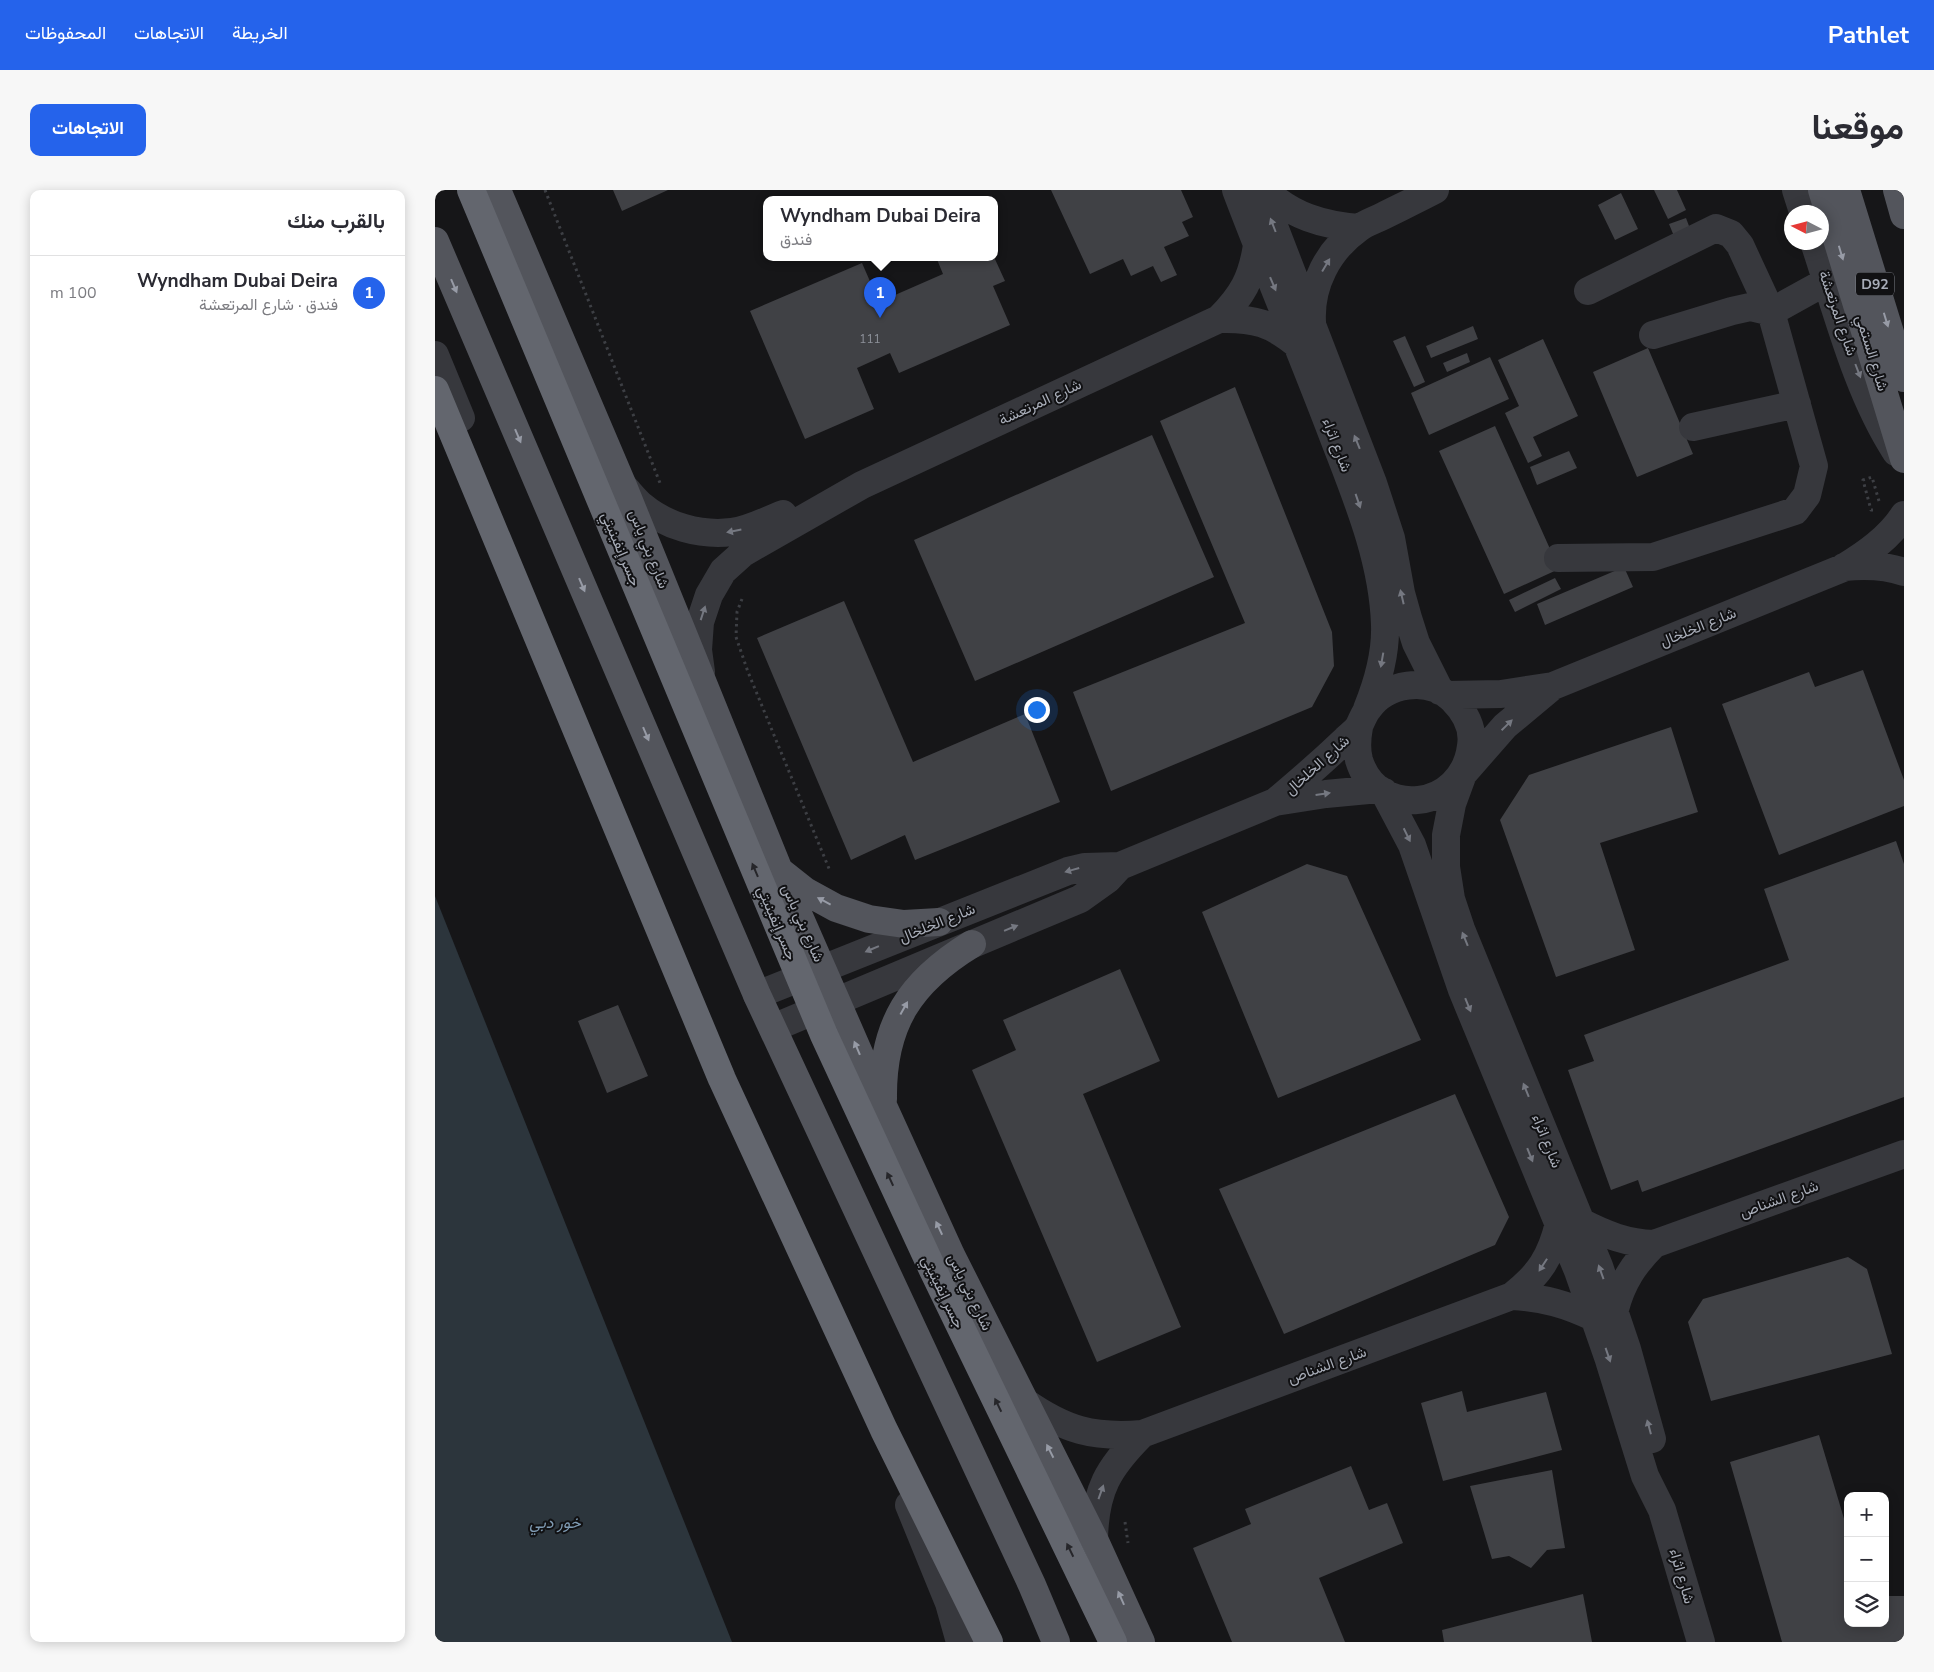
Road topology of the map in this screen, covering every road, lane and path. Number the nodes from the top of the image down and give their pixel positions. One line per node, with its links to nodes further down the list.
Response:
1 (471, 190): 73 (highway, جسر إنفينيتي, one-way to 1, bridge)
2 (497, 190): 32 (main road, شارع بني ياس)
3 (545, 190): 33 (path)
4 (1236, 190): 16 (street, شارع اثراء)
5 (1260, 190): 23 (street, شارع اثراء, one-way to 5)
6 (1265, 190): 14 (street)
7 (1435, 190): 14 (street)
8 (1796, 190): 12 (street)
9 (1822, 190): 29 (main road, شارع الستمي, one-way to 29)
10 (1846, 190): 25 (main road, D92, one-way to 25)
11 (1897, 190): 13 (main road)
12 (1801, 205)
13 (1904, 214)
14 (1359, 228): 23 (street, one-way to 14)
15 (435, 241): 54 (main road, one-way to 54)
16 (1257, 245): 21 (street, شارع المرتعشة); 23 (street, شارع اثراء, one-way to 23)
17 (1817, 250): 18 (street, شارع المرتعشة)
18 (1827, 281): 20 (street); 30 (street, شارع المرتعشة, one-way to 30)
19 (1588, 291): 20 (street)
20 (1771, 312): 22 (street); 27 (street)
21 (1219, 320): 23 (street, شارع المرتعشة); 31 (street, شارع المرتعشة)
22 (1653, 335)
23 (1306, 337): 43 (street, شارع اثراء, one-way to 23); 44 (street, شارع اثراء, one-way to 44)
24 (435, 355): 68 (street)
25 (1904, 378)
26 (435, 390): 71 (highway, bridge)
27 (1797, 404): 28 (street); 37 (street)
28 (1693, 427)
29 (1904, 459)
30 (1904, 464)
31 (862, 485): 32 (street, شارع المرتعشة, one-way to 32); 41 (street, شارع المرتعشة, one-way to 31)
32 (623, 486): 41 (main road, شارع بني ياس)
33 (662, 489)
34 (1879, 501): 35 (path)
35 (1871, 510)
36 (1904, 515): 38 (street, شارع الخلخال)
37 (1558, 558)
38 (1843, 568): 39 (street, شارع الخلخال); 42 (street, شارع الخلخال)
39 (1904, 572)
40 (743, 595): 50 (path)
41 (702, 678): 49 (main road, شارع بني ياس)
42 (1553, 686): 43 (street, شارع الخلخال); 45 (street, شارع الخلخال, one-way to 42)
43 (1444, 693): 44 (street); 45 (street)
44 (1363, 718): 46 (street); 47 (street, شارع الخلخال)
45 (1463, 774): 46 (street); 59 (street, شارع اثراء, one-way to 45)
46 (1381, 791): 47 (street, شارع الخلخال, one-way to 46); 59 (street, شارع اثراء, one-way to 59)
47 (1275, 802): 48 (street, شارع الخلخال)
48 (1120, 866): 51 (street, شارع الخلخال, one-way to 51); 52 (street, شارع الخلخال, one-way to 48)
49 (778, 868): 51 (main road, one-way to 49); 53 (main road, شارع بني ياس)
50 (831, 872)
51 (939, 922): 53 (street, شارع الخلخال, one-way to 53)
52 (972, 944): 55 (street, شارع الخلخال); 57 (main road, one-way to 52)
53 (823, 969): 54 (street, شارع الخلخال); 55 (main road, شارع بني ياس)
54 (757, 995): 56 (main road)
55 (837, 1000): 56 (street, شارع الخلخال); 57 (main road, شارع بني ياس, one-way to 55)
56 (773, 1028): 72 (main road)
57 (883, 1105): 63 (main road, شارع بني ياس, one-way to 57)
58 (1904, 1154): 60 (street, شارع الشناص)
59 (1570, 1223): 60 (street, شارع الشناص); 61 (street, شارع الشناص, one-way to 61); 62 (street, شارع اثراء)
60 (1654, 1244): 62 (street, شارع الشناص)
61 (1512, 1296): 62 (street, شارع الشناص); 64 (street, شارع الشناص)
62 (1605, 1314): 75 (street, شارع اثراء)
63 (1025, 1402): 64 (street, شارع الشناص); 66 (main road, شارع بني ياس, one-way to 63)
64 (1142, 1434): 66 (street, شارع الشناص, one-way to 64)
65 (1124, 1514): 67 (path)
66 (1094, 1539): 74 (main road, شارع بني ياس, one-way to 66)
67 (1129, 1546)
68 (949, 1603): 69 (street); 70 (street)
69 (960, 1642)
70 (982, 1642)
71 (989, 1642)
72 (1056, 1642)
73 (1113, 1642)
74 (1141, 1642)
75 (1701, 1642)

